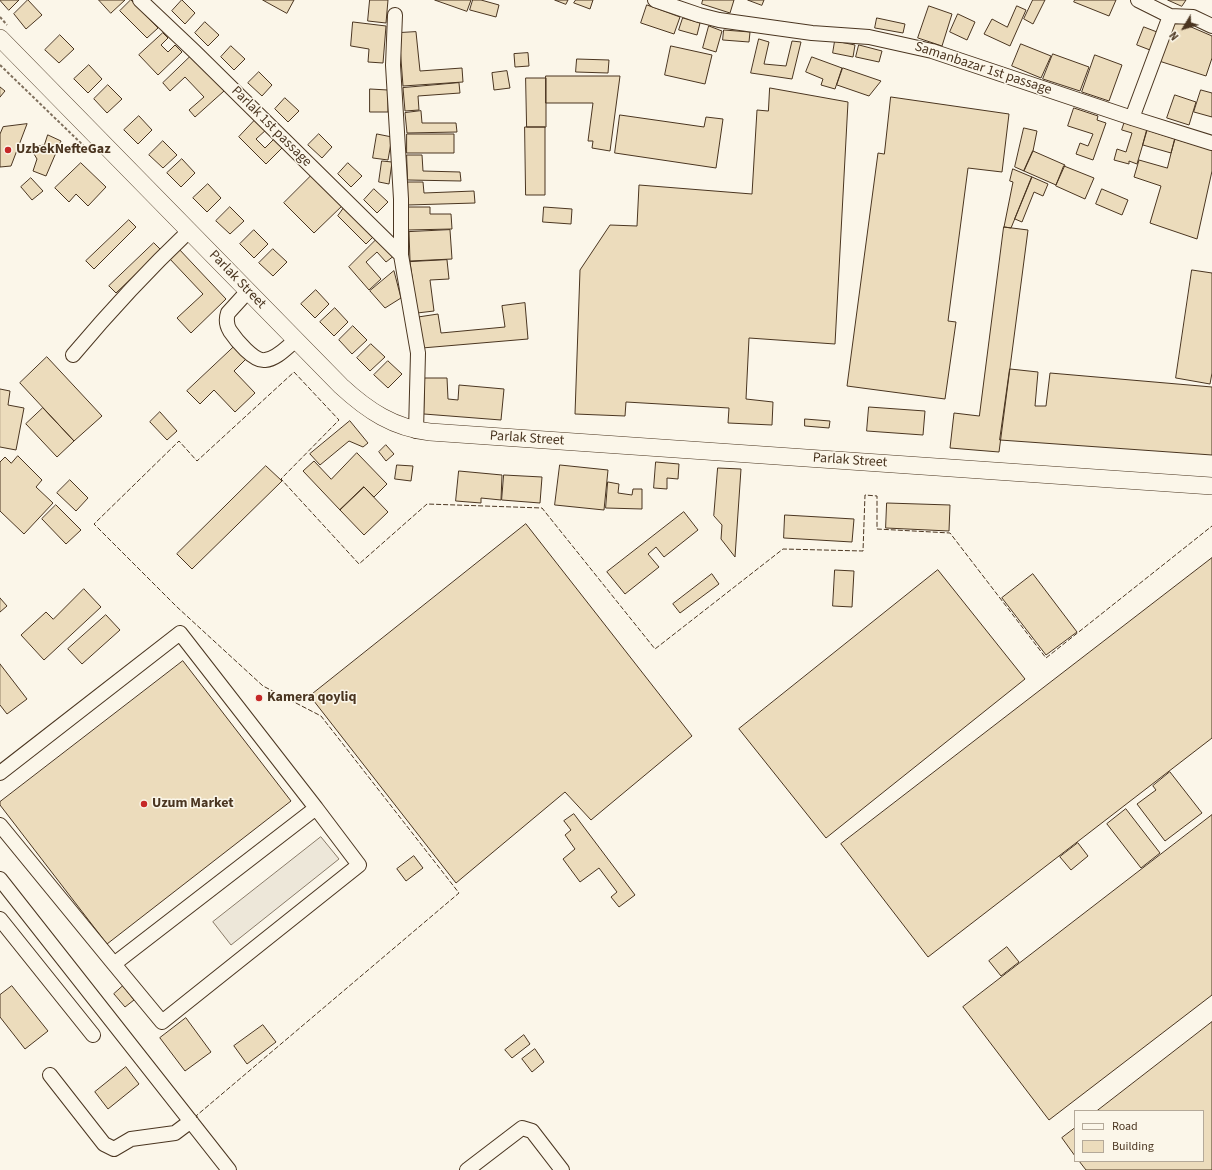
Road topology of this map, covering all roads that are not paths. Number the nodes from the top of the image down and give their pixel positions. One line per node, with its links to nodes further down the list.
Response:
1 (140, 0): 11 (street, Parlak 1st passage)
2 (655, 0): 8 (street, Samanbazar 1st passage)
3 (1138, 0): 5 (street)
4 (395, 15): 11 (street)
5 (1170, 16): 6 (street); 8 (street)
6 (1212, 26)
7 (0, 38): 10 (main road, Parlak Street)
8 (1132, 118): 9 (street, Samanbazar 1st passage)
9 (1212, 143)
10 (189, 231): 12 (main road, Parlak Street); 14 (street)
11 (401, 255): 15 (street)
12 (248, 291): 13 (main road, Parlak Street); 13 (street)
13 (296, 340): 15 (main road, Parlak Street)
14 (73, 354)
15 (416, 431): 16 (main road, Parlak Street)
16 (1212, 486)
17 (0, 772): 18 (street)
18 (316, 808): 22 (street); 22 (street)
19 (0, 825): 22 (street)
20 (0, 879): 25 (street)
21 (0, 919): 23 (street)
22 (114, 964)
23 (93, 1035)
24 (50, 1075): 25 (street)
25 (191, 1121): 26 (street)
26 (229, 1170)
27 (467, 1170): 28 (street)
28 (562, 1170)

